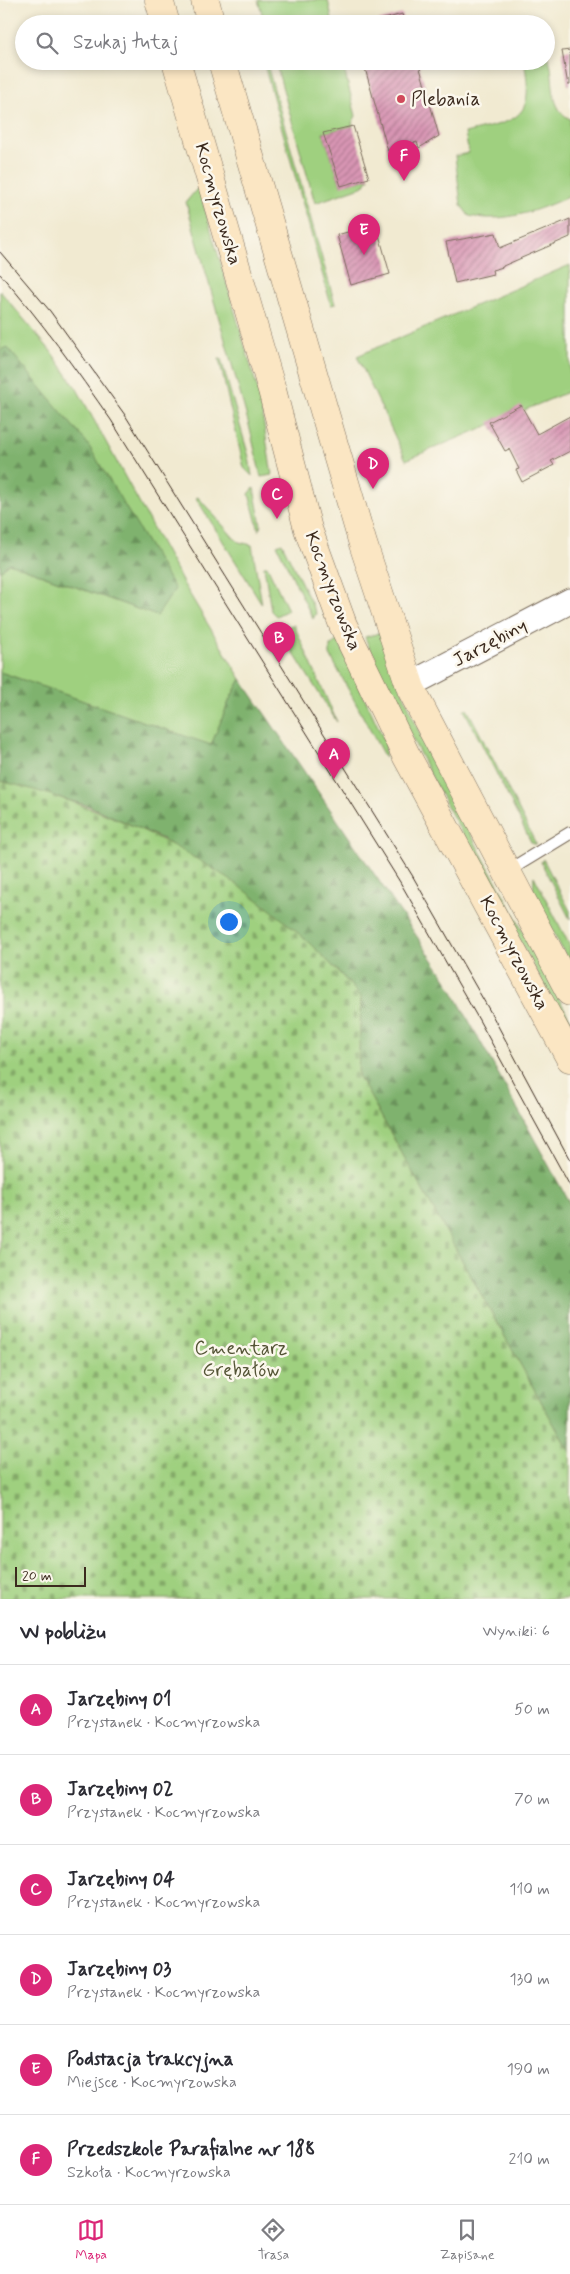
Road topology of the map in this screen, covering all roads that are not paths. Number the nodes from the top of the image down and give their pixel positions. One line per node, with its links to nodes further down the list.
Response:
1 (159, 0): 3 (main road)
2 (205, 0): 4 (main road)
3 (163, 15)
4 (209, 15)
5 (179, 70): 12 (main road, Kocmyrzowska)
6 (225, 70): 8 (main road, Kocmyrzowska)
7 (570, 601): 8 (street, Jarzębiny)
8 (410, 685): 10 (main road, Kocmyrzowska)
9 (570, 833): 10 (lane)
10 (506, 872): 11 (main road, Kocmyrzowska)
11 (570, 992)
12 (570, 1058)

